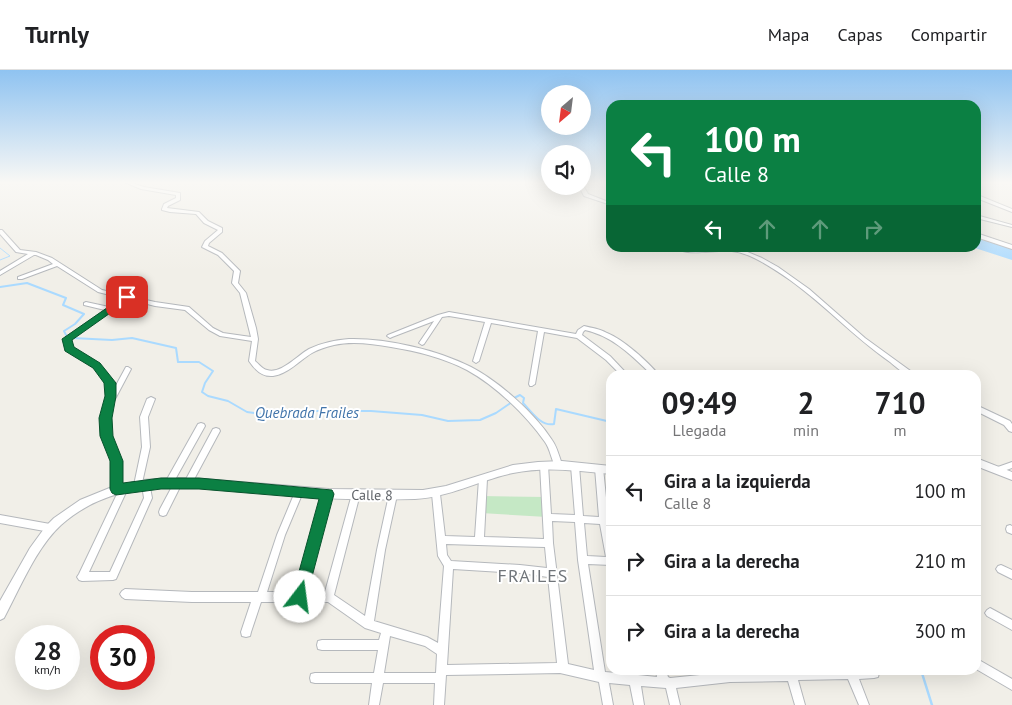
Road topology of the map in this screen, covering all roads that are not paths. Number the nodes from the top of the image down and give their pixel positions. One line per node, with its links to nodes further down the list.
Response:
1 (179, 212): 20 (street)
2 (981, 217): 3 (street)
3 (1012, 226)
4 (0, 231): 8 (street)
5 (981, 237): 6 (street)
6 (1012, 247)
7 (741, 252): 26 (street)
8 (34, 253): 9 (street); 10 (street)
9 (57, 264): 11 (street); 12 (street)
10 (0, 273)
11 (20, 278)
12 (127, 297): 14 (street); 20 (street)
13 (86, 304): 14 (street)
14 (108, 309): 29 (street)
15 (440, 316): 16 (street); 18 (street); 21 (street)
16 (489, 320): 17 (street); 22 (street)
17 (541, 329): 19 (street); 27 (street)
18 (390, 336)
19 (579, 336): 24 (street); 25 (street)
20 (255, 339): 34 (street)
21 (422, 343)
22 (476, 361)
23 (128, 369): 29 (street)
24 (620, 370)
25 (650, 370)
26 (906, 370)
27 (532, 384)
28 (151, 399): 45 (street)
29 (108, 408): 46 (street)
30 (981, 410): 32 (street)
31 (201, 426): 44 (street)
32 (1012, 429)
33 (216, 431): 44 (street)
34 (558, 464): 36 (street, Calle 8); 38 (street, Calle 8)
35 (981, 464): 41 (street)
36 (544, 465): 43 (street, Calle 8); 54 (street)
37 (1012, 465): 41 (street)
38 (575, 466): 39 (street, Calle 8); 55 (street)
39 (599, 468): 40 (street, Calle 8); 52 (street)
40 (606, 469)
41 (998, 470): 42 (street)
42 (1012, 476)
43 (482, 479): 50 (street, Calle 8); 60 (street)
44 (178, 483): 45 (street, Calle 8); 47 (street, Calle 8); 53 (street)
45 (142, 485): 46 (street, Calle 8); 46 (street)
46 (120, 488): 58 (street, Calle 8)
47 (299, 492): 48 (street, Calle 8); 71 (street)
48 (328, 494): 49 (street, Calle 8); 69 (street)
49 (356, 494): 51 (street, Calle 8); 70 (street)
50 (436, 494): 51 (street, Calle 8); 59 (street)
51 (393, 495): 74 (street)
52 (606, 508)
53 (163, 512)
54 (547, 517): 55 (street); 61 (street)
55 (579, 518): 57 (street); 62 (street)
56 (0, 519): 58 (street)
57 (606, 520)
58 (50, 528): 73 (street)
59 (441, 540): 60 (street); 64 (street)
60 (479, 541): 61 (street)
61 (549, 543): 66 (street)
62 (583, 560): 63 (street); 90 (street)
63 (606, 560)
64 (449, 565): 66 (street); 80 (street)
65 (1001, 569): 67 (street)
66 (552, 573): 82 (street)
67 (1012, 575)
68 (125, 594): 71 (street)
69 (300, 597): 70 (street); 71 (street)
70 (329, 597): 74 (street)
71 (259, 598): 77 (street)
72 (990, 613): 75 (street)
73 (0, 614)
74 (369, 624): 76 (street)
75 (1012, 625)
76 (386, 630): 79 (street); 80 (street)
77 (246, 632)
78 (322, 645): 79 (street)
79 (383, 645): 89 (street)
80 (442, 651): 83 (street)
81 (981, 667): 93 (street)
82 (563, 668): 83 (street); 90 (street)
83 (441, 674): 89 (street); 95 (street)
84 (633, 675): 90 (street); 92 (street); 97 (street)
85 (663, 675): 92 (street)
86 (757, 675): 92 (street)
87 (792, 675): 99 (street)
88 (852, 675): 100 (street)
89 (379, 677): 91 (street); 94 (street)
90 (601, 677): 96 (street)
91 (315, 678)
92 (667, 683): 98 (street)
93 (1012, 684)
94 (374, 705)
95 (439, 705)
96 (608, 705)
97 (639, 705)
98 (675, 705)
99 (800, 705)
100 (864, 705)

